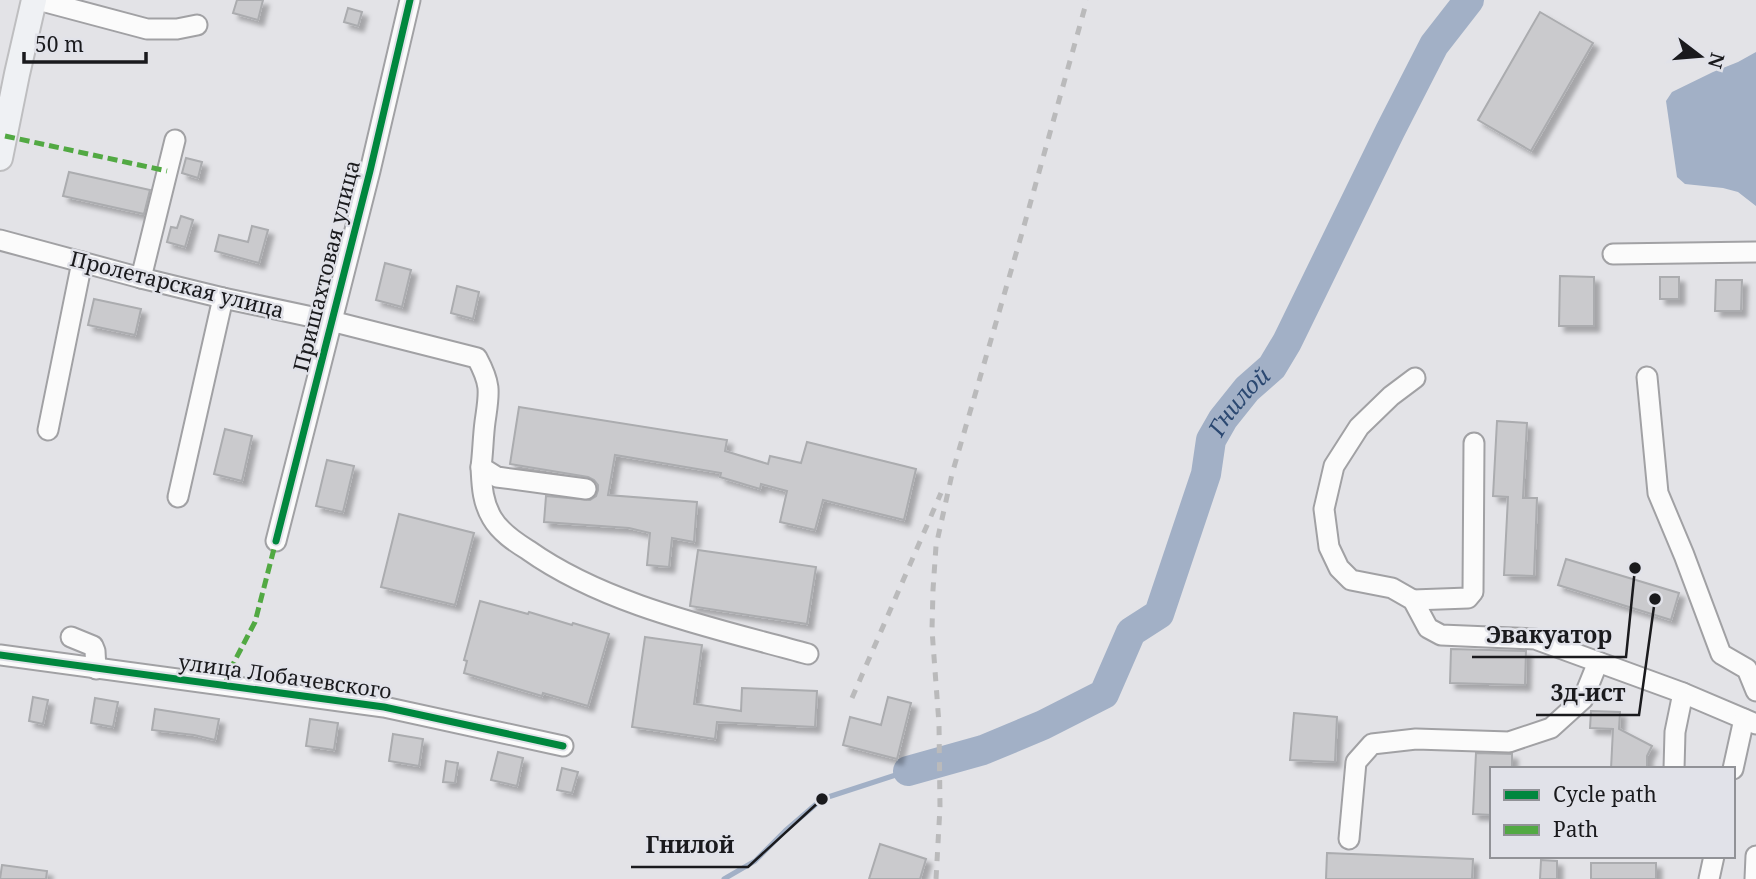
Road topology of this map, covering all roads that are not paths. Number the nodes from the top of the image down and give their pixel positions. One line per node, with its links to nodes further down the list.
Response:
1 (36, 0): 3 (street); 5 (main road)
2 (410, 0): 12 (street, Пришахтовая улица)
3 (197, 24)
4 (175, 140): 10 (street)
5 (0, 158)
6 (0, 240): 9 (street, Пролетарская улица)
7 (1756, 252): 8 (street)
8 (1612, 254)
9 (82, 262): 10 (street, Пролетарская улица); 15 (street)
10 (141, 278): 11 (street, Пролетарская улица)
11 (223, 298): 12 (street, Пролетарская улица); 19 (street)
12 (331, 321): 17 (street, Пролетарская улица); 20 (street, Пришахтовая улица)
13 (1647, 377): 27 (street)
14 (1415, 378): 21 (street)
15 (48, 430)
16 (1474, 443): 21 (street)
17 (481, 467): 18 (street); 23 (street)
18 (586, 489)
19 (178, 497)
20 (276, 541)
21 (1413, 600): 25 (street)
22 (71, 637): 26 (street)
23 (808, 654)
24 (0, 655): 26 (street, улица Лобачевского)
25 (1598, 662): 28 (street); 33 (street)
26 (96, 669): 30 (street, улица Лобачевского)
27 (1756, 691)
28 (1683, 693): 29 (street); 31 (street)
29 (1750, 721): 32 (street)
30 (563, 746)
31 (1674, 767)
32 (1734, 767)
33 (1349, 839)
34 (1756, 856): 37 (street)
35 (1714, 858): 36 (street)
36 (1709, 879)
37 (1755, 879)

